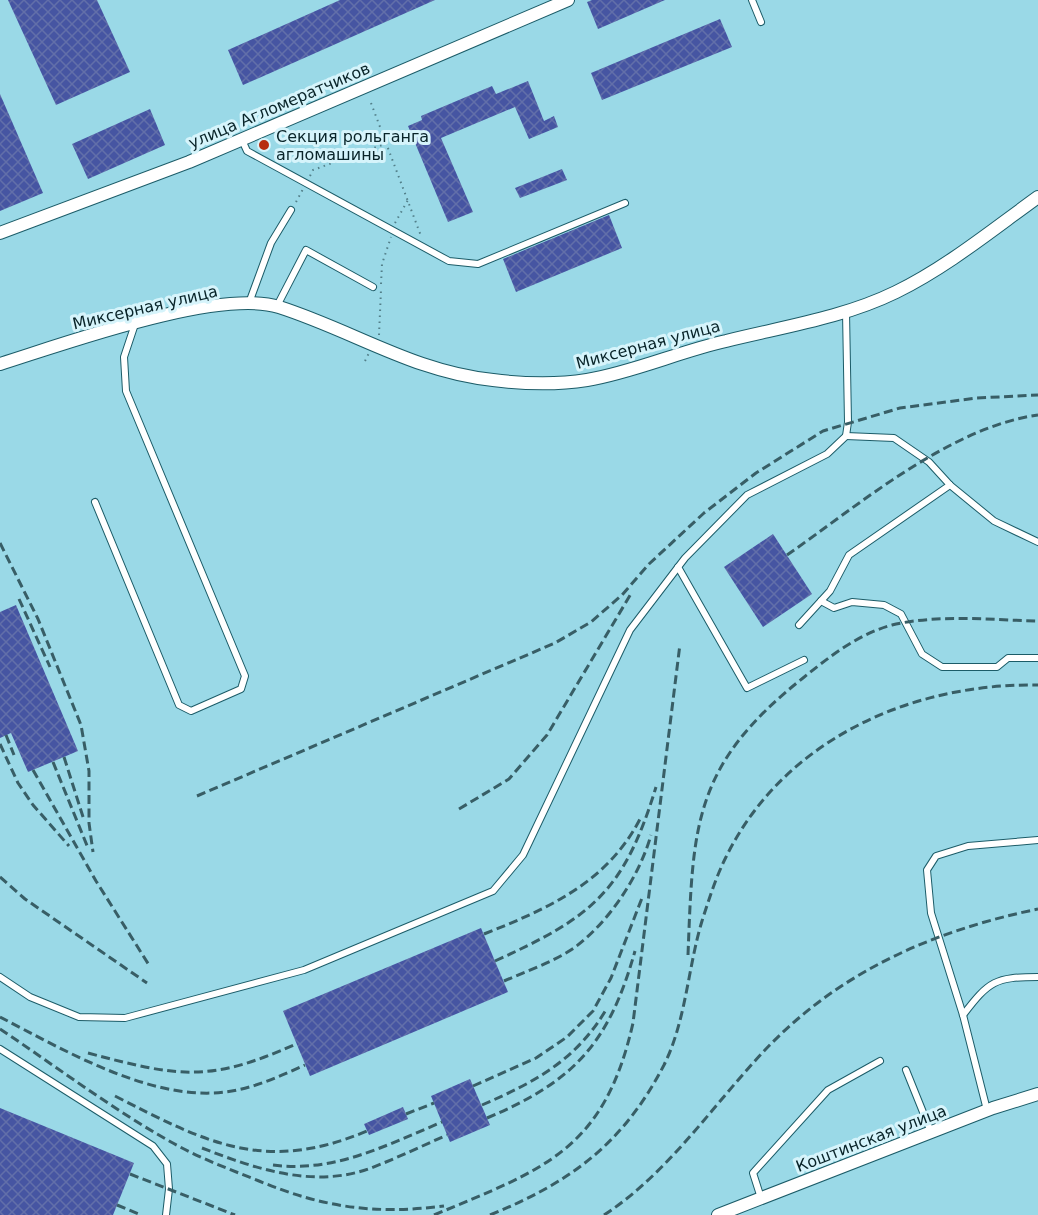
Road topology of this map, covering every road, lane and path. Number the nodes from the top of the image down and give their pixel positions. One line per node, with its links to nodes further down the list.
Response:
1 (568, 0): 5 (street, улица Агломератчиков)
2 (752, 0): 3 (lane)
3 (761, 22)
4 (371, 103): 7 (path)
5 (241, 139): 8 (lane); 14 (street, улица Агломератчиков)
6 (396, 140): 7 (path)
7 (386, 144): 8 (path); 10 (path)
8 (306, 183): 12 (path); 13 (lane)
9 (1038, 197): 19 (street, Миксерная улица)
10 (408, 200): 13 (path); 15 (path)
11 (625, 203): 13 (lane)
12 (291, 210): 17 (lane)
13 (393, 230): 21 (path)
14 (0, 233)
15 (422, 239)
16 (373, 287): 18 (lane)
17 (249, 303): 18 (street, Миксерная улица); 20 (street, Миксерная улица)
18 (277, 306): 21 (street, Миксерная улица)
19 (846, 312): 21 (street, Миксерная улица); 24 (lane)
20 (135, 324): 23 (street, Миксерная улица); 26 (lane)
21 (374, 346): 22 (path)
22 (365, 362)
23 (0, 364)
24 (846, 436): 25 (lane); 28 (lane)
25 (950, 485): 27 (lane); 29 (lane)
26 (95, 502)
27 (1038, 542)
28 (678, 567): 32 (lane); 34 (lane)
29 (821, 601): 30 (lane); 31 (lane)
30 (799, 625)
31 (1038, 658)
32 (804, 660)
33 (1038, 840): 36 (lane)
34 (0, 977)
35 (1038, 977): 36 (lane)
36 (963, 1015): 41 (lane)
37 (0, 1049): 44 (lane)
38 (880, 1062): 43 (lane)
39 (906, 1070): 42 (lane)
40 (1038, 1094): 41 (street, Коштинская улица)
41 (987, 1110): 42 (street, Коштинская улица)
42 (931, 1132): 43 (street, Коштинская улица)
43 (761, 1198): 45 (street, Коштинская улица)
44 (166, 1215)
45 (718, 1215)

